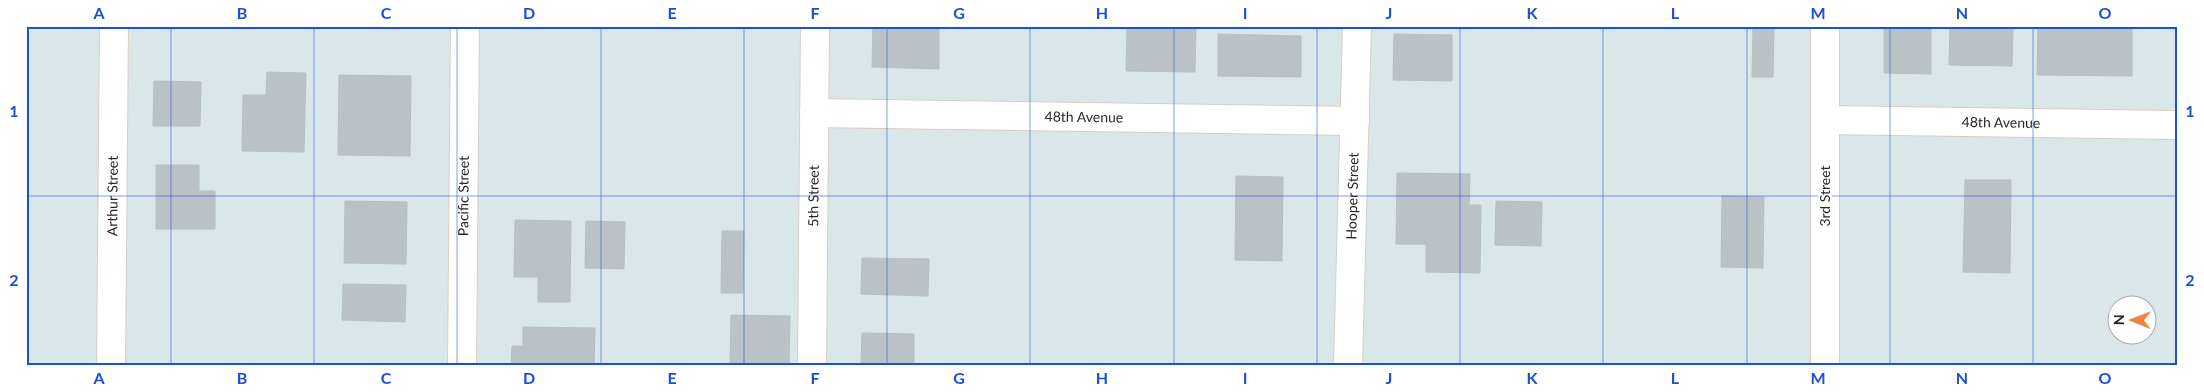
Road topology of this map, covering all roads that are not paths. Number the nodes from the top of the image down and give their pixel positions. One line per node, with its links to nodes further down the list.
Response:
1 (114, 26): 10 (street, Arthur Street)
2 (464, 26): 11 (street, Pacific Street)
3 (815, 26): 6 (street, 5th Street)
4 (1357, 26): 8 (street, Hooper Street)
5 (1825, 26): 7 (street, 3rd Street)
6 (814, 113): 8 (street, 48th Avenue); 12 (street, 5th Street)
7 (1825, 120): 9 (street, 48th Avenue); 14 (street, 3rd Street)
8 (1355, 121): 13 (street, Hooper Street)
9 (2178, 125)
10 (111, 366)
11 (462, 366)
12 (812, 366)
13 (1348, 366)
14 (1826, 366)

